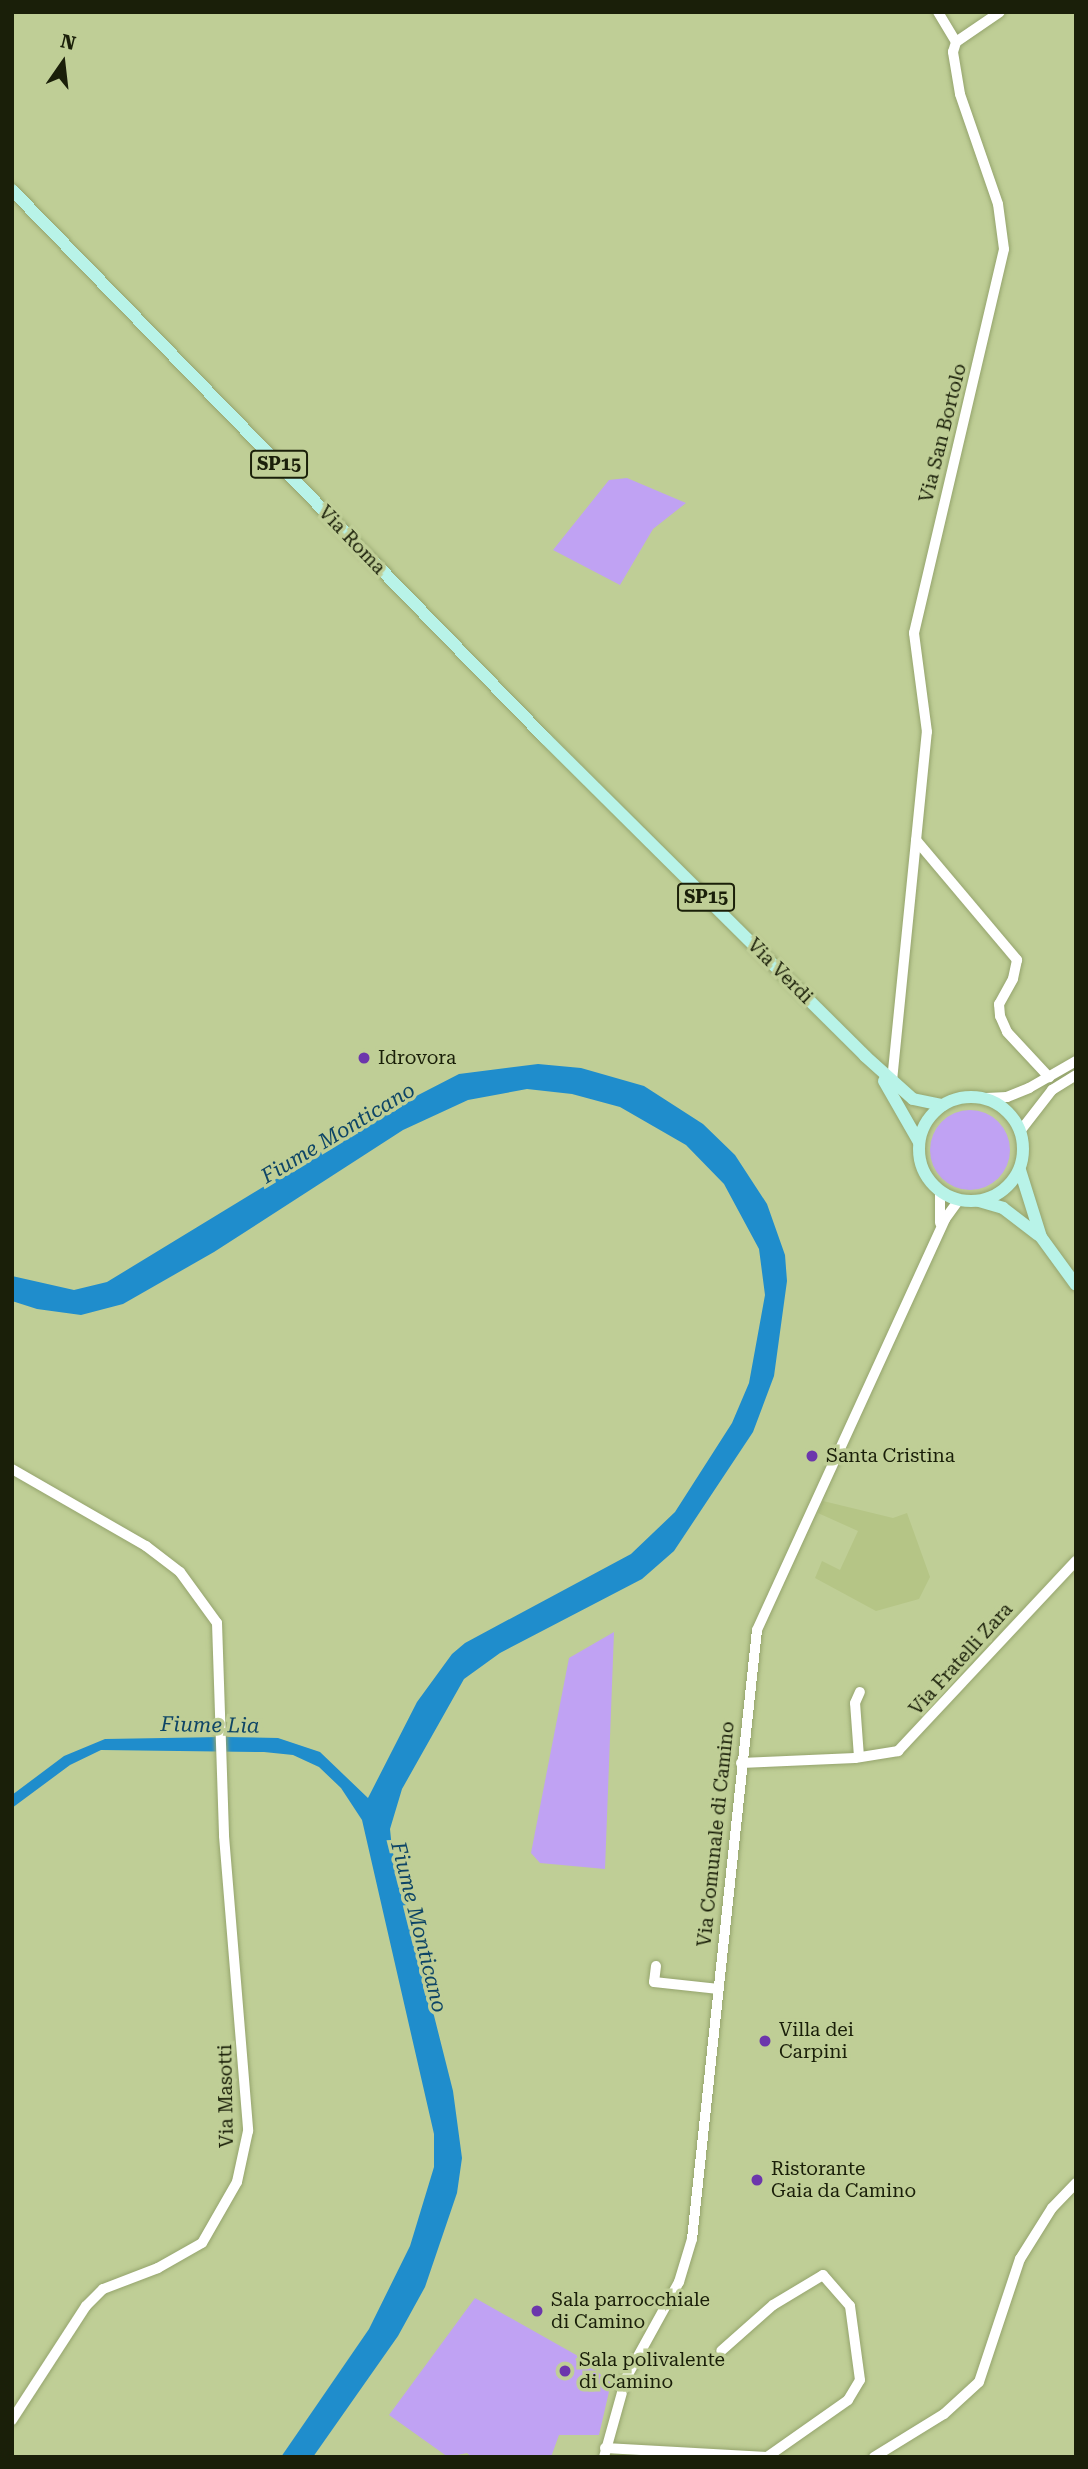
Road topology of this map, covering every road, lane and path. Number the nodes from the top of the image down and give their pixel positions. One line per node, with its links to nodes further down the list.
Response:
1 (938, 12): 3 (street)
2 (1000, 12): 3 (street)
3 (956, 42): 6 (street, Via San Bortolo)
4 (12, 190): 5 (main road, Via Roma / SP15)
5 (546, 739): 7 (main road, Via Verdi / SP15)
6 (916, 840): 10 (street); 11 (street, Via San Bortolo)
7 (865, 1056): 11 (main road, SP15); 15 (main road, SP15)
8 (1076, 1061): 10 (street)
9 (1076, 1075): 14 (street)
10 (1049, 1077): 12 (street)
11 (892, 1081): 13 (main road, SP15)
12 (986, 1098): 13 (main road); 14 (main road)
13 (942, 1105): 15 (main road)
14 (1021, 1130): 16 (main road)
15 (919, 1142): 17 (main road, SP15)
16 (1020, 1170): 19 (main road); 21 (main road)
17 (940, 1191): 18 (main road); 20 (street, Via Comunale di Camino)
18 (959, 1200): 19 (main road); 20 (street, Via Comunale di Camino)
19 (978, 1201): 21 (main road)
20 (938, 1234): 27 (street, Via Comunale di Camino)
21 (1041, 1237): 22 (main road)
22 (1076, 1285)
23 (12, 1469): 32 (street, Via Masotti)
24 (1076, 1561): 26 (street, Via Fratelli Zara)
25 (860, 1692): 26 (street)
26 (859, 1758): 27 (street, Via Fratelli Zara)
27 (741, 1763): 29 (street, Via Comunale di Camino)
28 (656, 1966): 29 (street)
29 (719, 1989): 33 (street, Via Comunale di Camino)
30 (1076, 2183): 34 (street)
31 (721, 2351): 33 (street)
32 (12, 2420)
33 (605, 2453)
34 (874, 2457)

